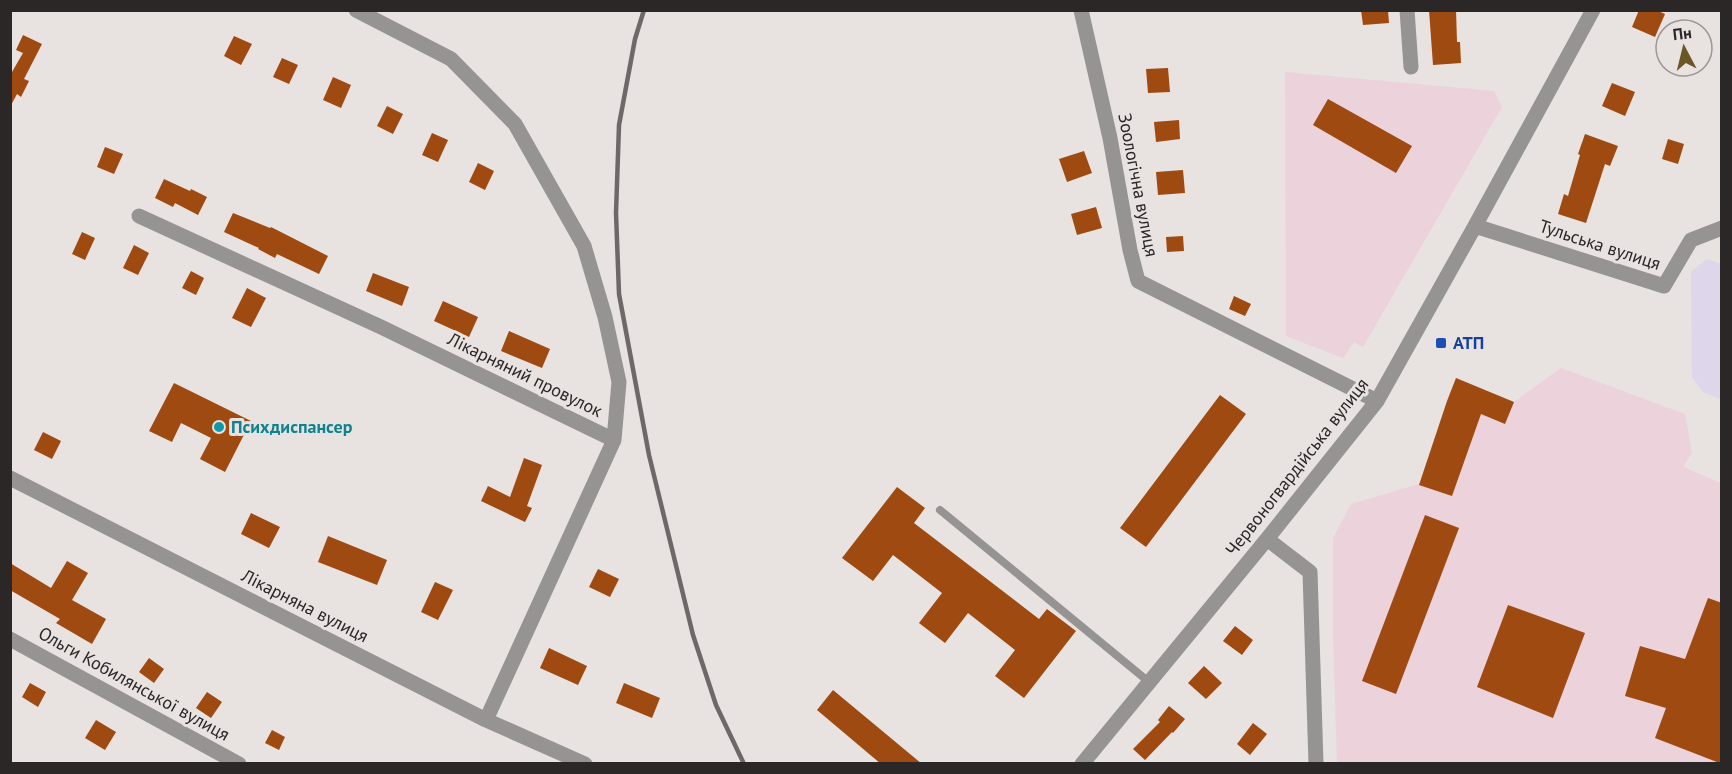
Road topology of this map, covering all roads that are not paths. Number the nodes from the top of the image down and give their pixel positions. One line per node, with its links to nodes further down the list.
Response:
1 (356, 10): 10 (street)
2 (1081, 10): 9 (street, Зоологічна вулиця)
3 (1407, 10): 5 (street)
4 (1593, 10): 7 (street, Червоногвардійська вулиця)
5 (1411, 67)
6 (139, 216): 10 (street, Лікарняний провулок)
7 (1475, 226): 8 (street, Тульська вулиця); 9 (street, Червоногвардійська вулиця)
8 (1722, 228)
9 (1377, 401): 13 (street, Червоногвардійська вулиця)
10 (614, 440): 16 (street, Лікарняний провулок)
11 (10, 478): 16 (street, Лікарняна вулиця)
12 (940, 510): 15 (lane)
13 (1267, 539): 15 (street, Червоногвардійська вулиця); 20 (street)
14 (10, 639): 17 (street, Ольги Кобилянської вулиця)
15 (1149, 682): 19 (street, Червоногвардійська вулиця)
16 (486, 720): 18 (street, Лікарняна вулиця)
17 (239, 764)
18 (585, 764)
19 (1082, 764)
20 (1316, 764)

